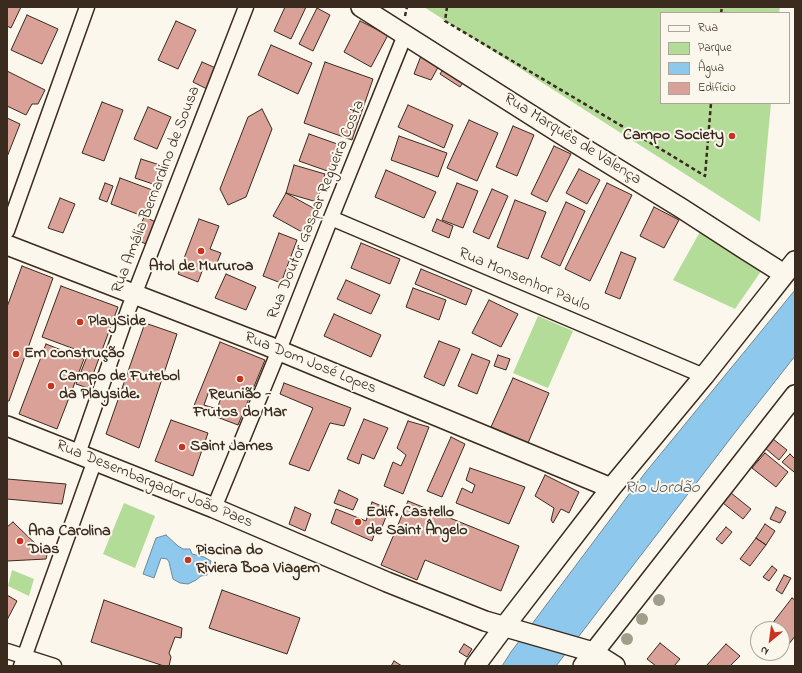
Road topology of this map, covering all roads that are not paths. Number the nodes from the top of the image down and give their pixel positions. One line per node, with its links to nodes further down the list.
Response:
1 (87, 7): 6 (street)
2 (246, 7): 9 (street, Rua Amália Bernardino de Sousa)
3 (361, 7): 4 (street, Rua Marquês de Valença)
4 (405, 35): 5 (street, Rua Doutor Gaspar Regueira Costa); 8 (street, Rua Marquês de Valença)
5 (331, 218): 10 (street, Rua Doutor Gaspar Regueira Costa); 11 (street, Rua Monsenhor Paulo)
6 (7, 231)
7 (7, 245): 9 (street, Rua Dom José Lopes)
8 (790, 267): 11 (street)
9 (135, 295): 10 (street, Rua Dom José Lopes); 14 (street, Rua Amália Bernardino de Sousa)
10 (279, 351): 15 (street, Rua Dom José Lopes); 16 (street, Rua Doutor Gaspar Regueira Costa)
11 (704, 376): 15 (street)
12 (795, 395): 19 (street)
13 (7, 426): 14 (street, Rua Desembargador João Paes)
14 (86, 457): 16 (street, Rua Desembargador João Paes); 20 (street, Rua Amália Bernardino de Sousa)
15 (611, 488): 17 (street)
16 (214, 508): 17 (street, Rua Desembargador João Paes)
17 (509, 629): 19 (street, Rua Desembargador João Paes); 22 (street)
18 (7, 651): 20 (street)
19 (584, 655): 23 (street, Rua Desembargador João Paes)
20 (23, 661): 21 (street)
21 (54, 666)
22 (475, 666)
23 (614, 666)

